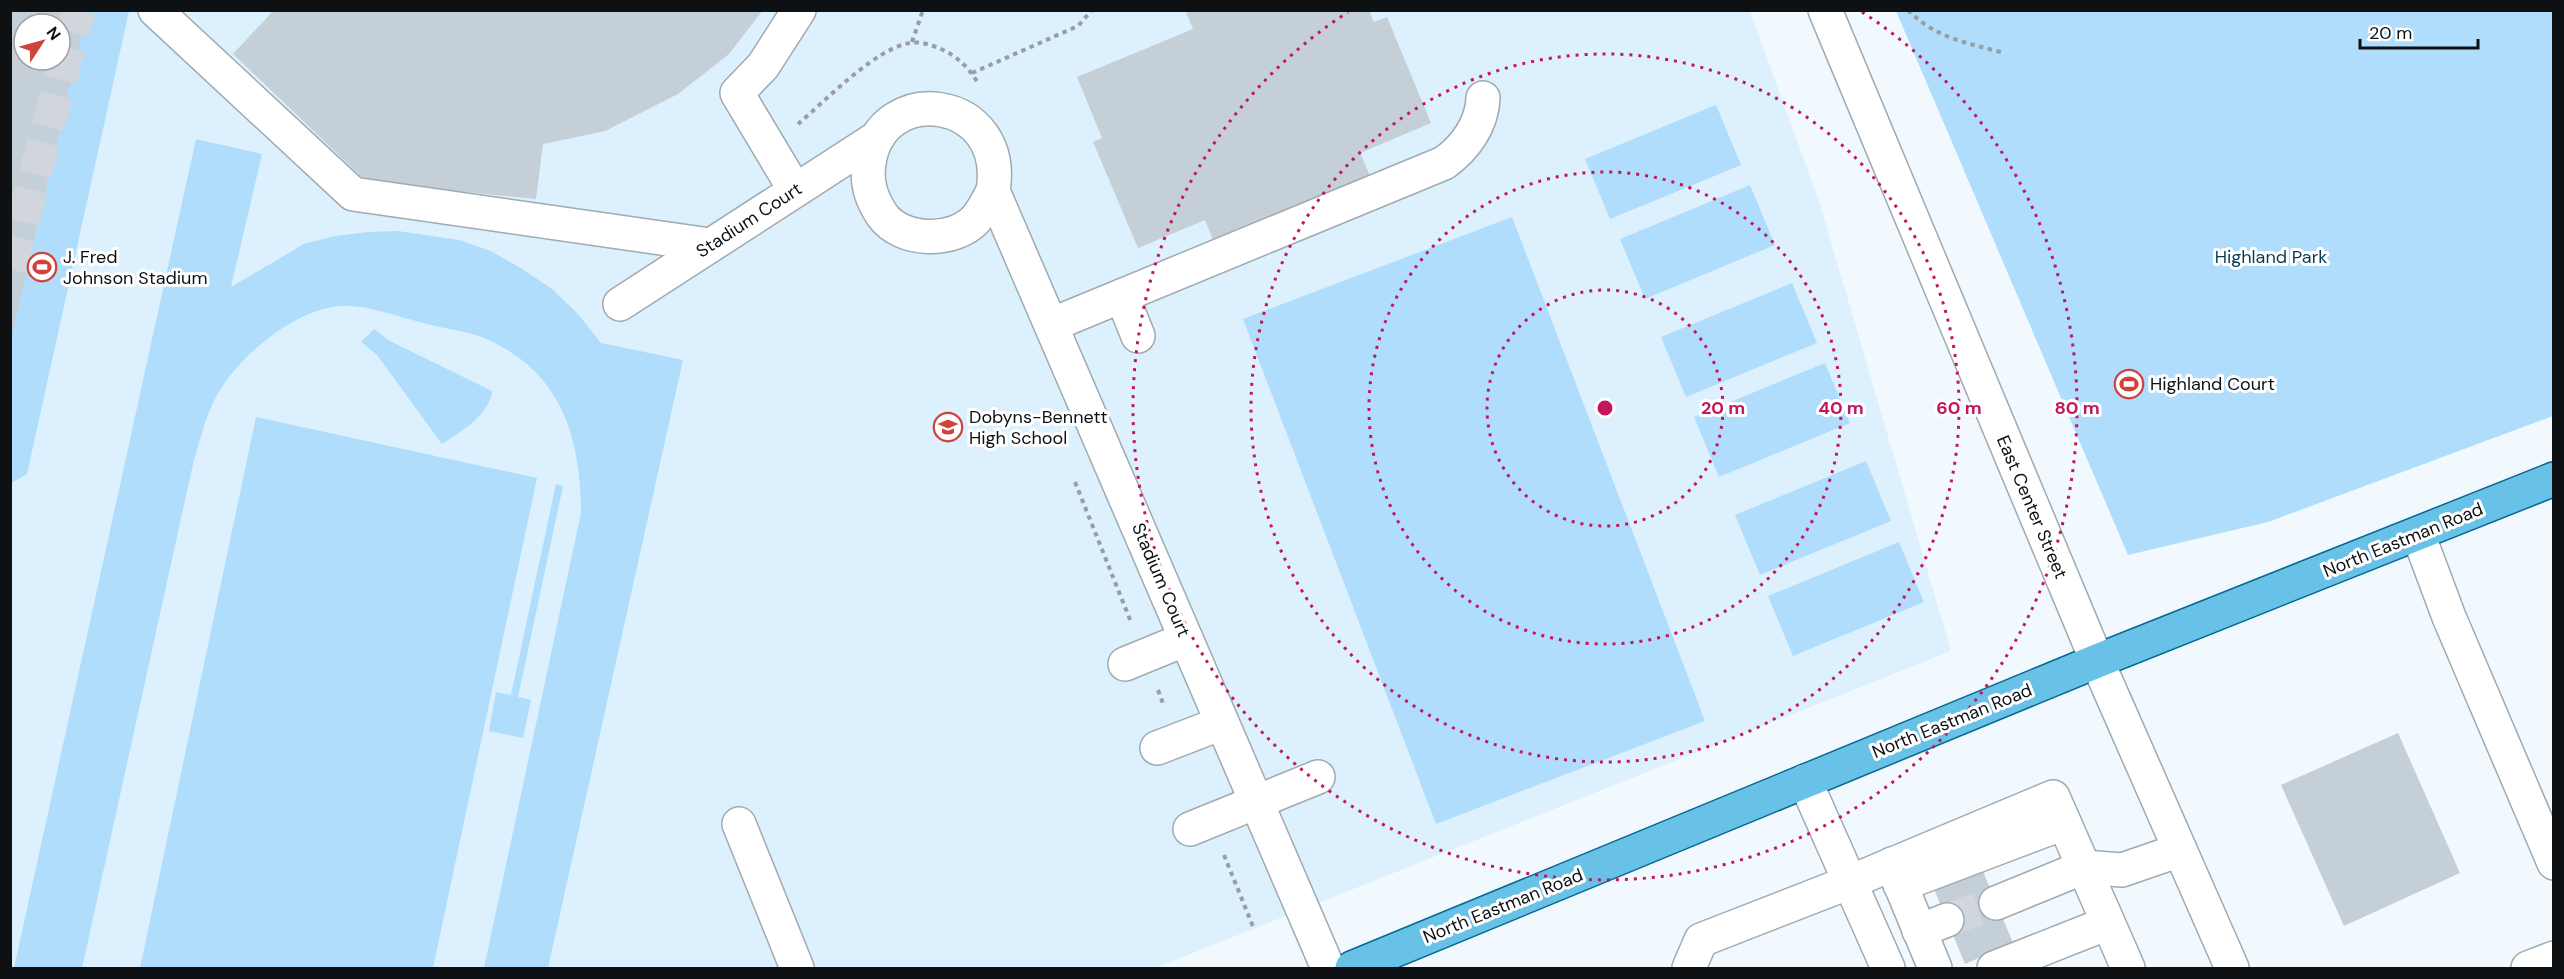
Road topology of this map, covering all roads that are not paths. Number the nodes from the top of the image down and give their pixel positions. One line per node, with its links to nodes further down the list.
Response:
1 (154, 10): 8 (street)
2 (799, 10): 6 (street)
3 (1825, 10): 17 (street, East Center Street)
4 (1483, 98): 9 (street)
5 (878, 137): 6 (street, Stadium Court); 7 (street, Stadium Court); 7 (street, Stadium Court)
6 (795, 190): 8 (street, Stadium Court)
7 (993, 191): 11 (street, Stadium Court)
8 (710, 245): 10 (street, Stadium Court)
9 (1122, 296): 11 (street); 12 (street)
10 (620, 304)
11 (1051, 326): 15 (street, Stadium Court)
12 (1138, 336)
13 (2553, 479): 14 (main road, North Eastman Road)
14 (2418, 534): 17 (main road, North Eastman Road); 26 (street)
15 (1186, 639): 16 (street); 18 (street, Stadium Court)
16 (1135, 660)
17 (2097, 661): 21 (main road, North Eastman Road); 25 (street, East Center Street)
18 (1222, 723): 19 (street); 22 (street, Stadium Court)
19 (1168, 744)
20 (1318, 777): 22 (street)
21 (1806, 781): 29 (street); 36 (main road, North Eastman Road)
22 (1257, 802): 24 (street); 35 (street, Stadium Court)
23 (739, 824): 34 (street)
24 (1200, 825)
25 (2180, 850): 27 (street); 33 (street, East Center Street)
26 (2553, 863)
27 (2084, 867): 28 (street); 30 (street); 31 (street)
28 (1896, 874): 29 (street); 39 (street)
29 (1850, 882): 37 (street); 38 (street)
30 (1996, 903)
31 (2108, 923): 40 (street); 41 (street)
32 (2553, 958): 42 (street)
33 (2221, 965)
34 (797, 969)
35 (1328, 969)
36 (1353, 969)
37 (1689, 969)
38 (1888, 969)
39 (1935, 969)
40 (1994, 969)
41 (2128, 969)
42 (2528, 969)

